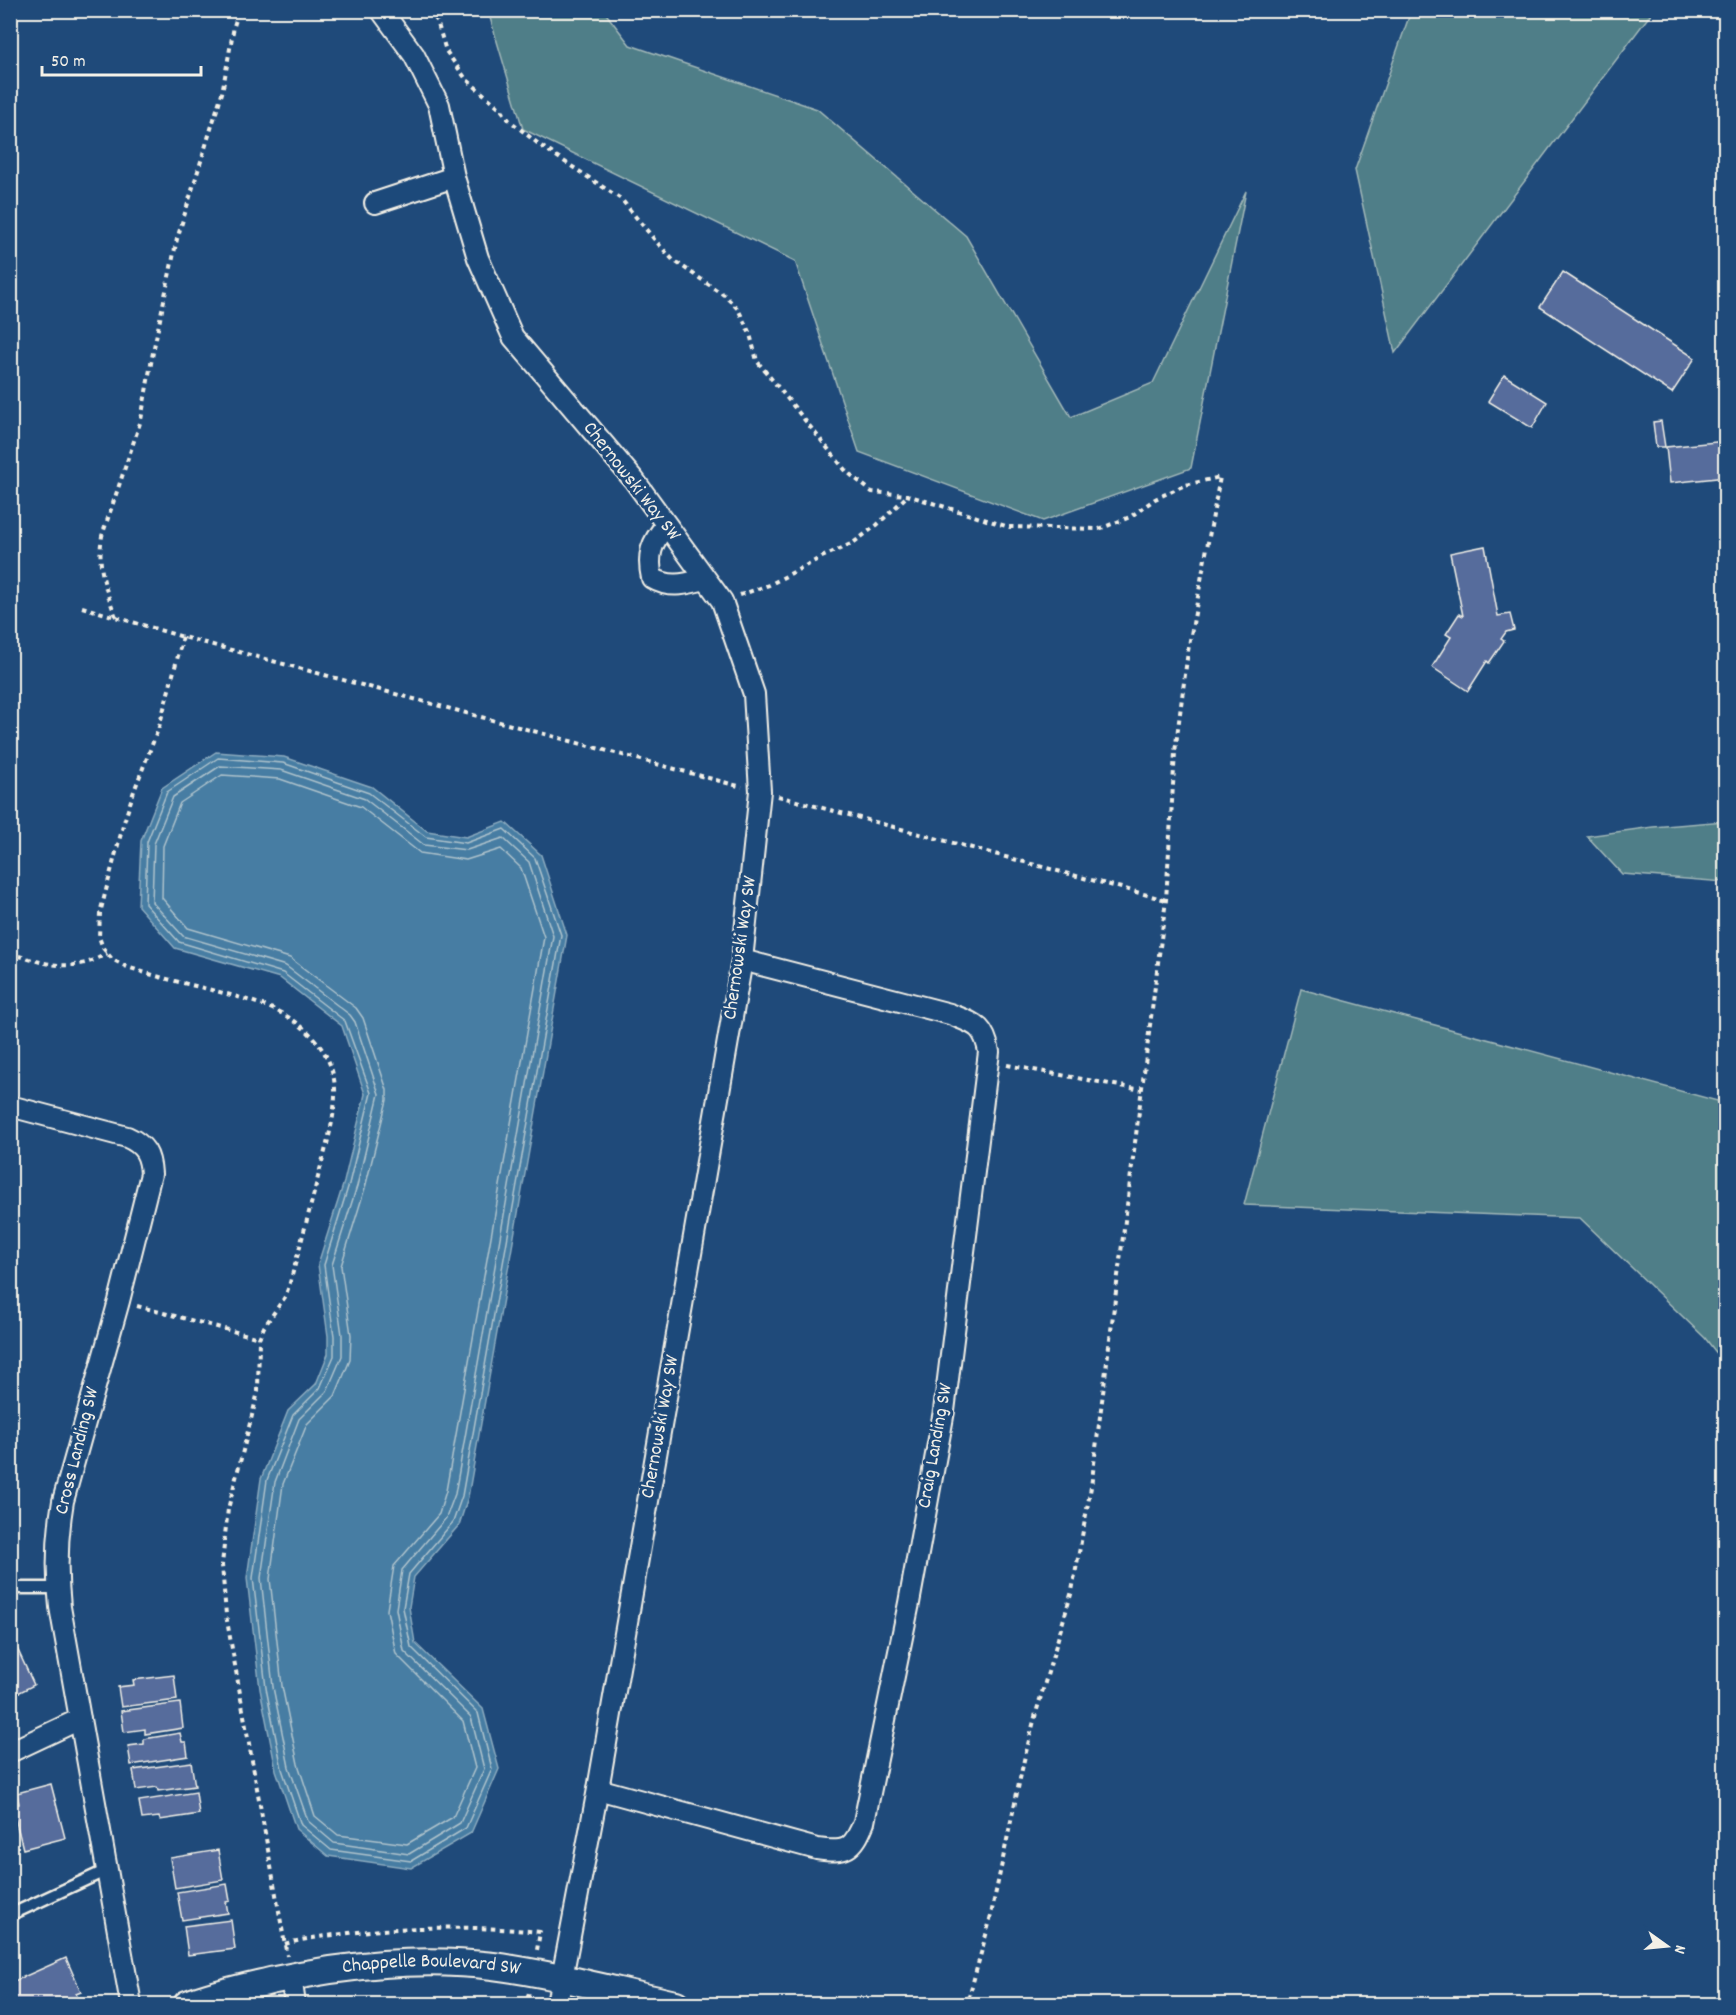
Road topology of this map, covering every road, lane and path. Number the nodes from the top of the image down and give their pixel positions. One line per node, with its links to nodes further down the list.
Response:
1 (239, 10): 11 (path)
2 (381, 10): 4 (street, Chernowski Way SW)
3 (430, 10): 6 (path)
4 (454, 177): 5 (street); 7 (street, Chernowski Way SW)
5 (375, 203)
6 (907, 495): 9 (path); 14 (path)
7 (666, 526): 8 (street, Chernowski Way SW); 8 (street)
8 (705, 579): 9 (street, Chernowski Way SW)
9 (722, 601): 13 (street, Chernowski Way SW)
10 (82, 607): 11 (path)
11 (116, 617): 12 (path)
12 (183, 637): 13 (path); 16 (path)
13 (760, 792): 14 (path); 17 (street, Chernowski Way SW)
14 (1166, 900): 19 (path)
15 (10, 953): 16 (path)
16 (107, 953): 22 (path)
17 (742, 960): 18 (street, Craig Landing SW); 27 (street, Chernowski Way SW)
18 (988, 1061): 19 (path); 27 (street, Craig Landing SW)
19 (1142, 1090): 39 (path)
20 (10, 1106): 21 (street, Cross Landing SW)
21 (119, 1301): 22 (path); 24 (street, Cross Landing SW)
22 (259, 1338): 30 (path)
23 (10, 1588): 24 (lane)
24 (58, 1588): 25 (street, Cross Landing SW)
25 (80, 1719): 26 (street); 28 (street, Cross Landing SW)
26 (10, 1752)
27 (598, 1789): 33 (street, Chernowski Way SW)
28 (106, 1870): 29 (lane); 34 (street, Cross Landing SW)
29 (10, 1915)
30 (284, 1944): 31 (path); 32 (path)
31 (533, 1973): 32 (street, Chappelle Boulevard SW); 33 (street, Chappelle Boulevard SW)
32 (291, 1977): 35 (street, Chappelle Boulevard SW); 36 (street)
33 (562, 1978): 37 (street, Chernowski Way SW); 38 (street, Chappelle Boulevard SW)
34 (131, 2004)
35 (187, 2004)
36 (295, 2004)
37 (557, 2004)
38 (676, 2004)
39 (967, 2004)

